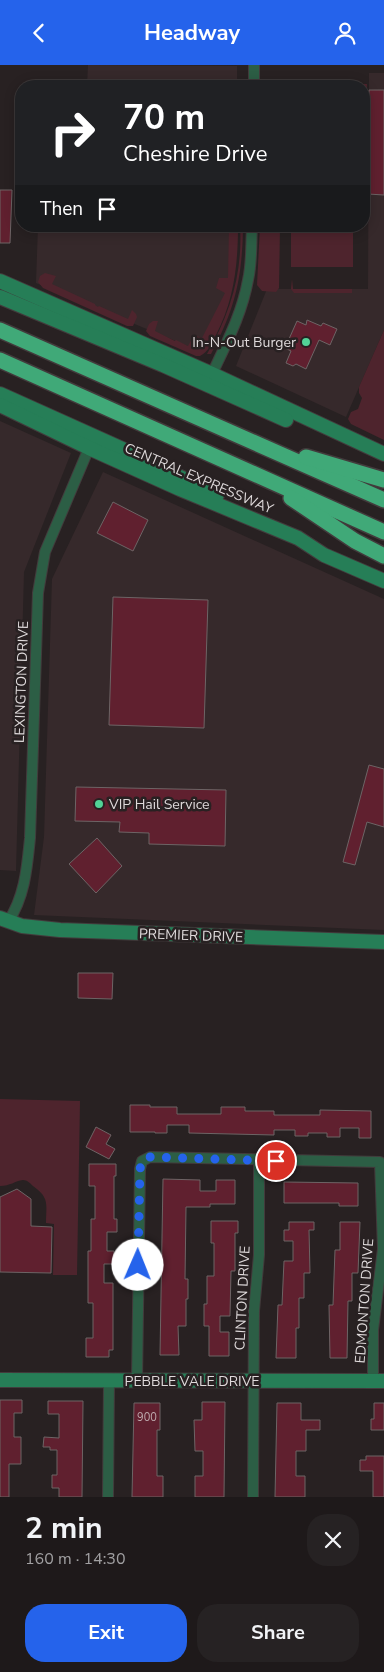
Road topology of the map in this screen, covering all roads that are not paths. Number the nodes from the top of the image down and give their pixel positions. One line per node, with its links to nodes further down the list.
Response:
1 (254, 65): 2 (street)
2 (254, 80)
3 (252, 232): 8 (street)
4 (0, 281): 8 (main road)
5 (0, 297): 11 (main road)
6 (0, 330): 12 (highway)
7 (0, 360): 15 (highway, CENTRAL EXPRESSWAY)
8 (212, 374): 11 (main road)
9 (0, 394): 19 (main road)
10 (0, 405): 13 (main road, CENTRAL EXPRESSWAY)
11 (348, 438): 14 (main road)
12 (263, 446): 16 (highway); 17 (highway)
13 (89, 448): 19 (main road, CENTRAL EXPRESSWAY); 22 (street, LEXINGTON DRIVE)
14 (384, 455)
15 (259, 476): 18 (highway, CENTRAL EXPRESSWAY); 20 (highway)
16 (384, 480)
17 (384, 500)
18 (384, 532)
19 (298, 538): 21 (main road, CENTRAL EXPRESSWAY)
20 (384, 557)
21 (384, 581)
22 (4, 920): 23 (main road, PREMIER DRIVE)
23 (384, 942)
24 (259, 1160): 26 (street, CLINTON DRIVE); 28 (street); 29 (street, EDMONTON DRIVE)
25 (0, 1380): 27 (main road, PEBBLE VALE DRIVE)
26 (252, 1380): 28 (main road, PEBBLE VALE DRIVE); 29 (main road, PEBBLE VALE DRIVE); 31 (street, CLINTON DRIVE)
27 (109, 1381): 28 (main road, PEBBLE VALE DRIVE); 30 (street)
28 (137, 1381)
29 (378, 1381)
30 (108, 1497)
31 (253, 1497)

